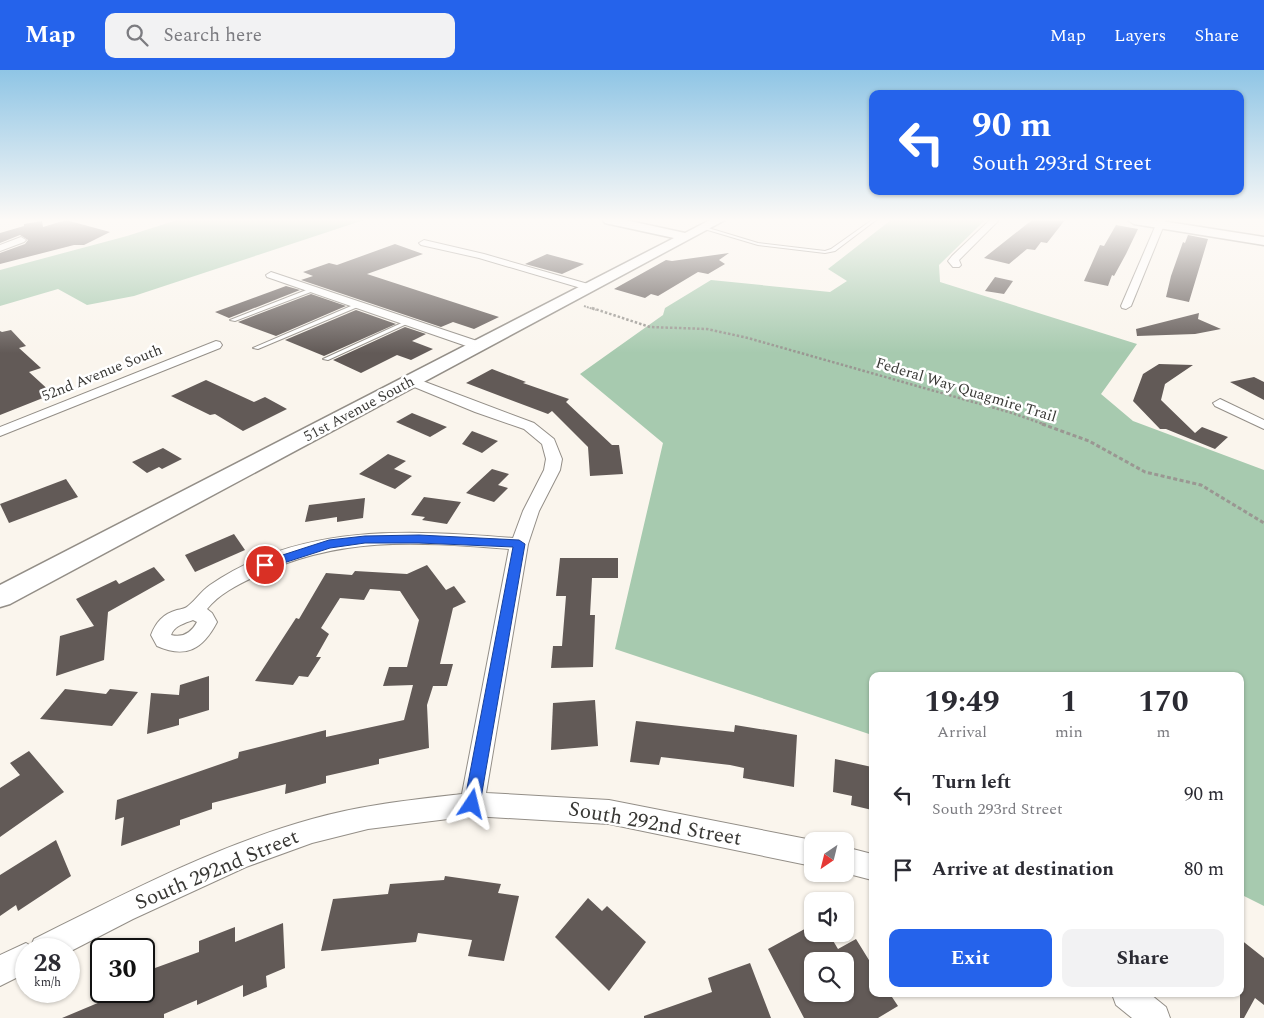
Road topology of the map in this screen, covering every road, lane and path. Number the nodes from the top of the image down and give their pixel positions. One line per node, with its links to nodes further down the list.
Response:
1 (510, 264): 5 (street)
2 (635, 264): 5 (main road, 51st Avenue South)
3 (1143, 264): 9 (street)
4 (271, 275): 6 (street)
5 (591, 288): 7 (main road, 51st Avenue South)
6 (314, 289): 8 (street); 10 (lane)
7 (566, 301): 13 (main road, 51st Avenue South); 20 (path, Federal Way Quagmire Trail)
8 (358, 305): 11 (street); 14 (lane)
9 (1126, 306)
10 (233, 320)
11 (408, 322): 13 (street); 15 (lane)
12 (216, 345): 19 (street, 52nd Avenue South)
13 (479, 346): 16 (main road, 51st Avenue South)
14 (256, 348)
15 (326, 359)
16 (412, 381): 21 (street); 22 (main road, 51st Avenue South)
17 (1220, 403): 18 (street)
18 (1264, 425)
19 (0, 432)
20 (1264, 522)
21 (519, 544): 23 (street); 24 (street)
22 (0, 597)
23 (193, 613)
24 (472, 804): 25 (street, South 292nd Street); 28 (street, South 292nd Street)
25 (804, 851)
26 (854, 862): 27 (street)
27 (869, 866)
28 (66, 938)
29 (15, 964): 30 (street)
30 (0, 971)
31 (1131, 997): 32 (street)
32 (1156, 1018)

